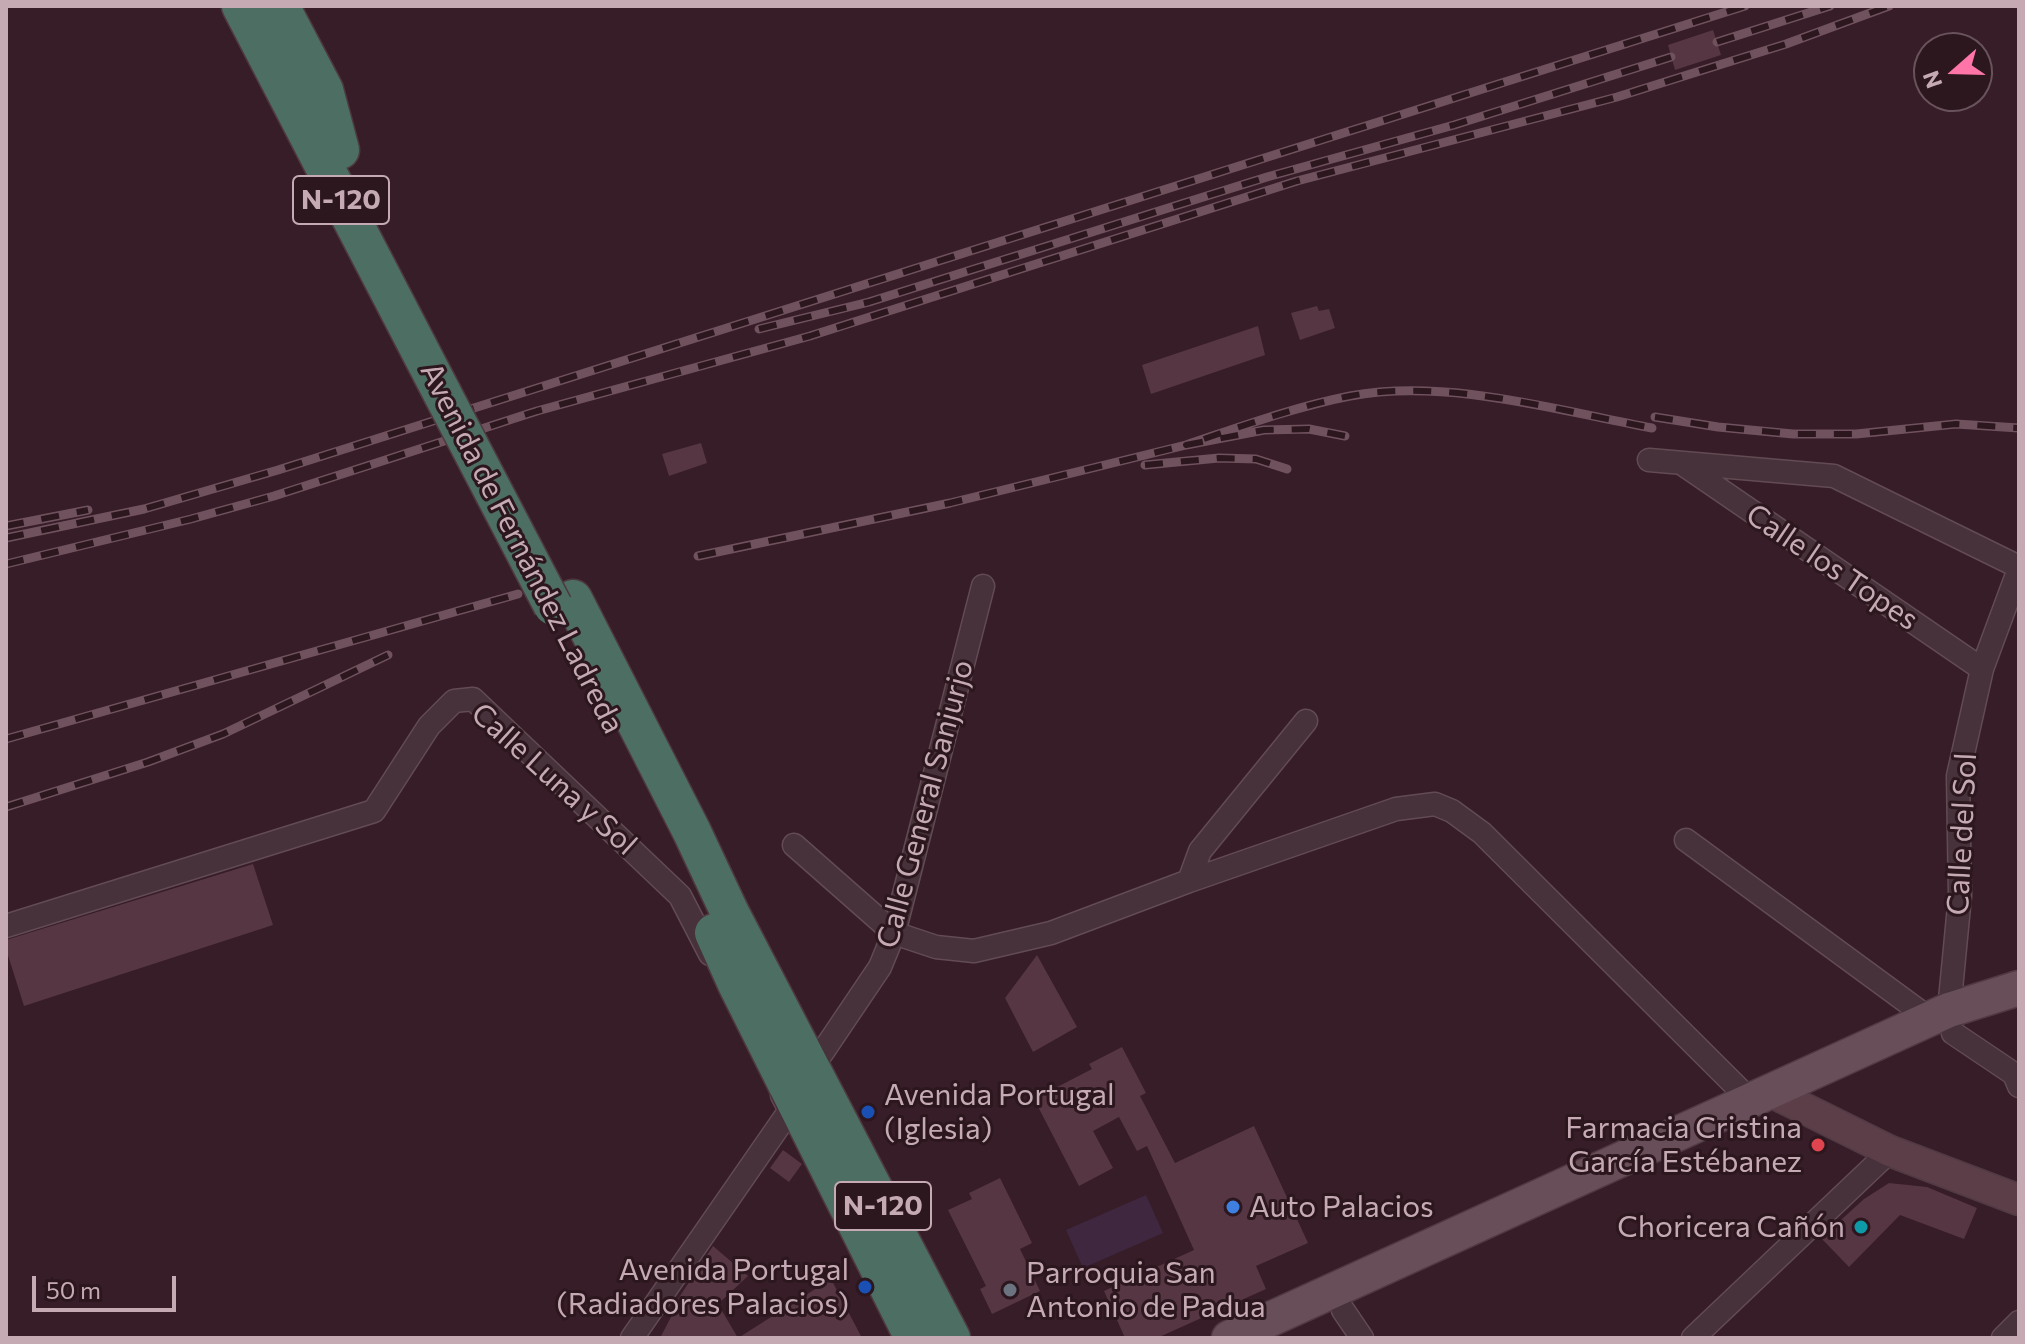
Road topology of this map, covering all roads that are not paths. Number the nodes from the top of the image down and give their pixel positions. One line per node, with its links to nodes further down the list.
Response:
1 (241, 6): 5 (highway, Avenida de Fernández Ladreda / N-120)
2 (265, 6): 4 (highway, Avenida de Fernández Ladreda / N-120)
3 (280, 6): 4 (highway)
4 (340, 150): 5 (highway, Avenida de Fernández Ladreda / N-120)
5 (452, 390): 12 (highway, Avenida de Fernández Ladreda / N-120, bridge)
6 (1649, 460): 7 (street, Calle del Sol)
7 (1683, 464): 8 (street, Calle del Sol); 10 (street, Calle los Topes)
8 (2019, 568): 10 (street, Calle del Sol)
9 (983, 586): 17 (street, Calle General Sanjurjo)
10 (1982, 669): 20 (street, Calle del Sol)
11 (1306, 721): 15 (street)
12 (684, 839): 21 (highway, Avenida de Fernández Ladreda / N-120); 29 (highway)
13 (1686, 840): 20 (street)
14 (794, 845): 17 (street)
15 (1189, 881): 17 (street); 23 (street)
16 (6, 926): 21 (street, Calle Luna y Sol)
17 (894, 933): 21 (street, Calle General Sanjurjo)
18 (2019, 988): 20 (main road)
19 (2019, 997): 20 (main road)
20 (1944, 1021): 22 (street); 23 (main road)
21 (808, 1081): 28 (street, Calle General Sanjurjo); 30 (highway, N-120); 31 (highway, N-120); 32 (highway)
22 (2019, 1086)
23 (1773, 1099): 24 (street); 26 (main road); 33 (main road)
24 (1890, 1151): 25 (street); 36 (street)
25 (2019, 1200)
26 (1343, 1310): 34 (main road); 35 (street)
27 (2019, 1322): 37 (street)
28 (632, 1338)
29 (914, 1338)
30 (938, 1338)
31 (951, 1338)
32 (974, 1338)
33 (1229, 1338)
34 (1280, 1338)
35 (1362, 1338)
36 (1693, 1338)
37 (2003, 1338)

